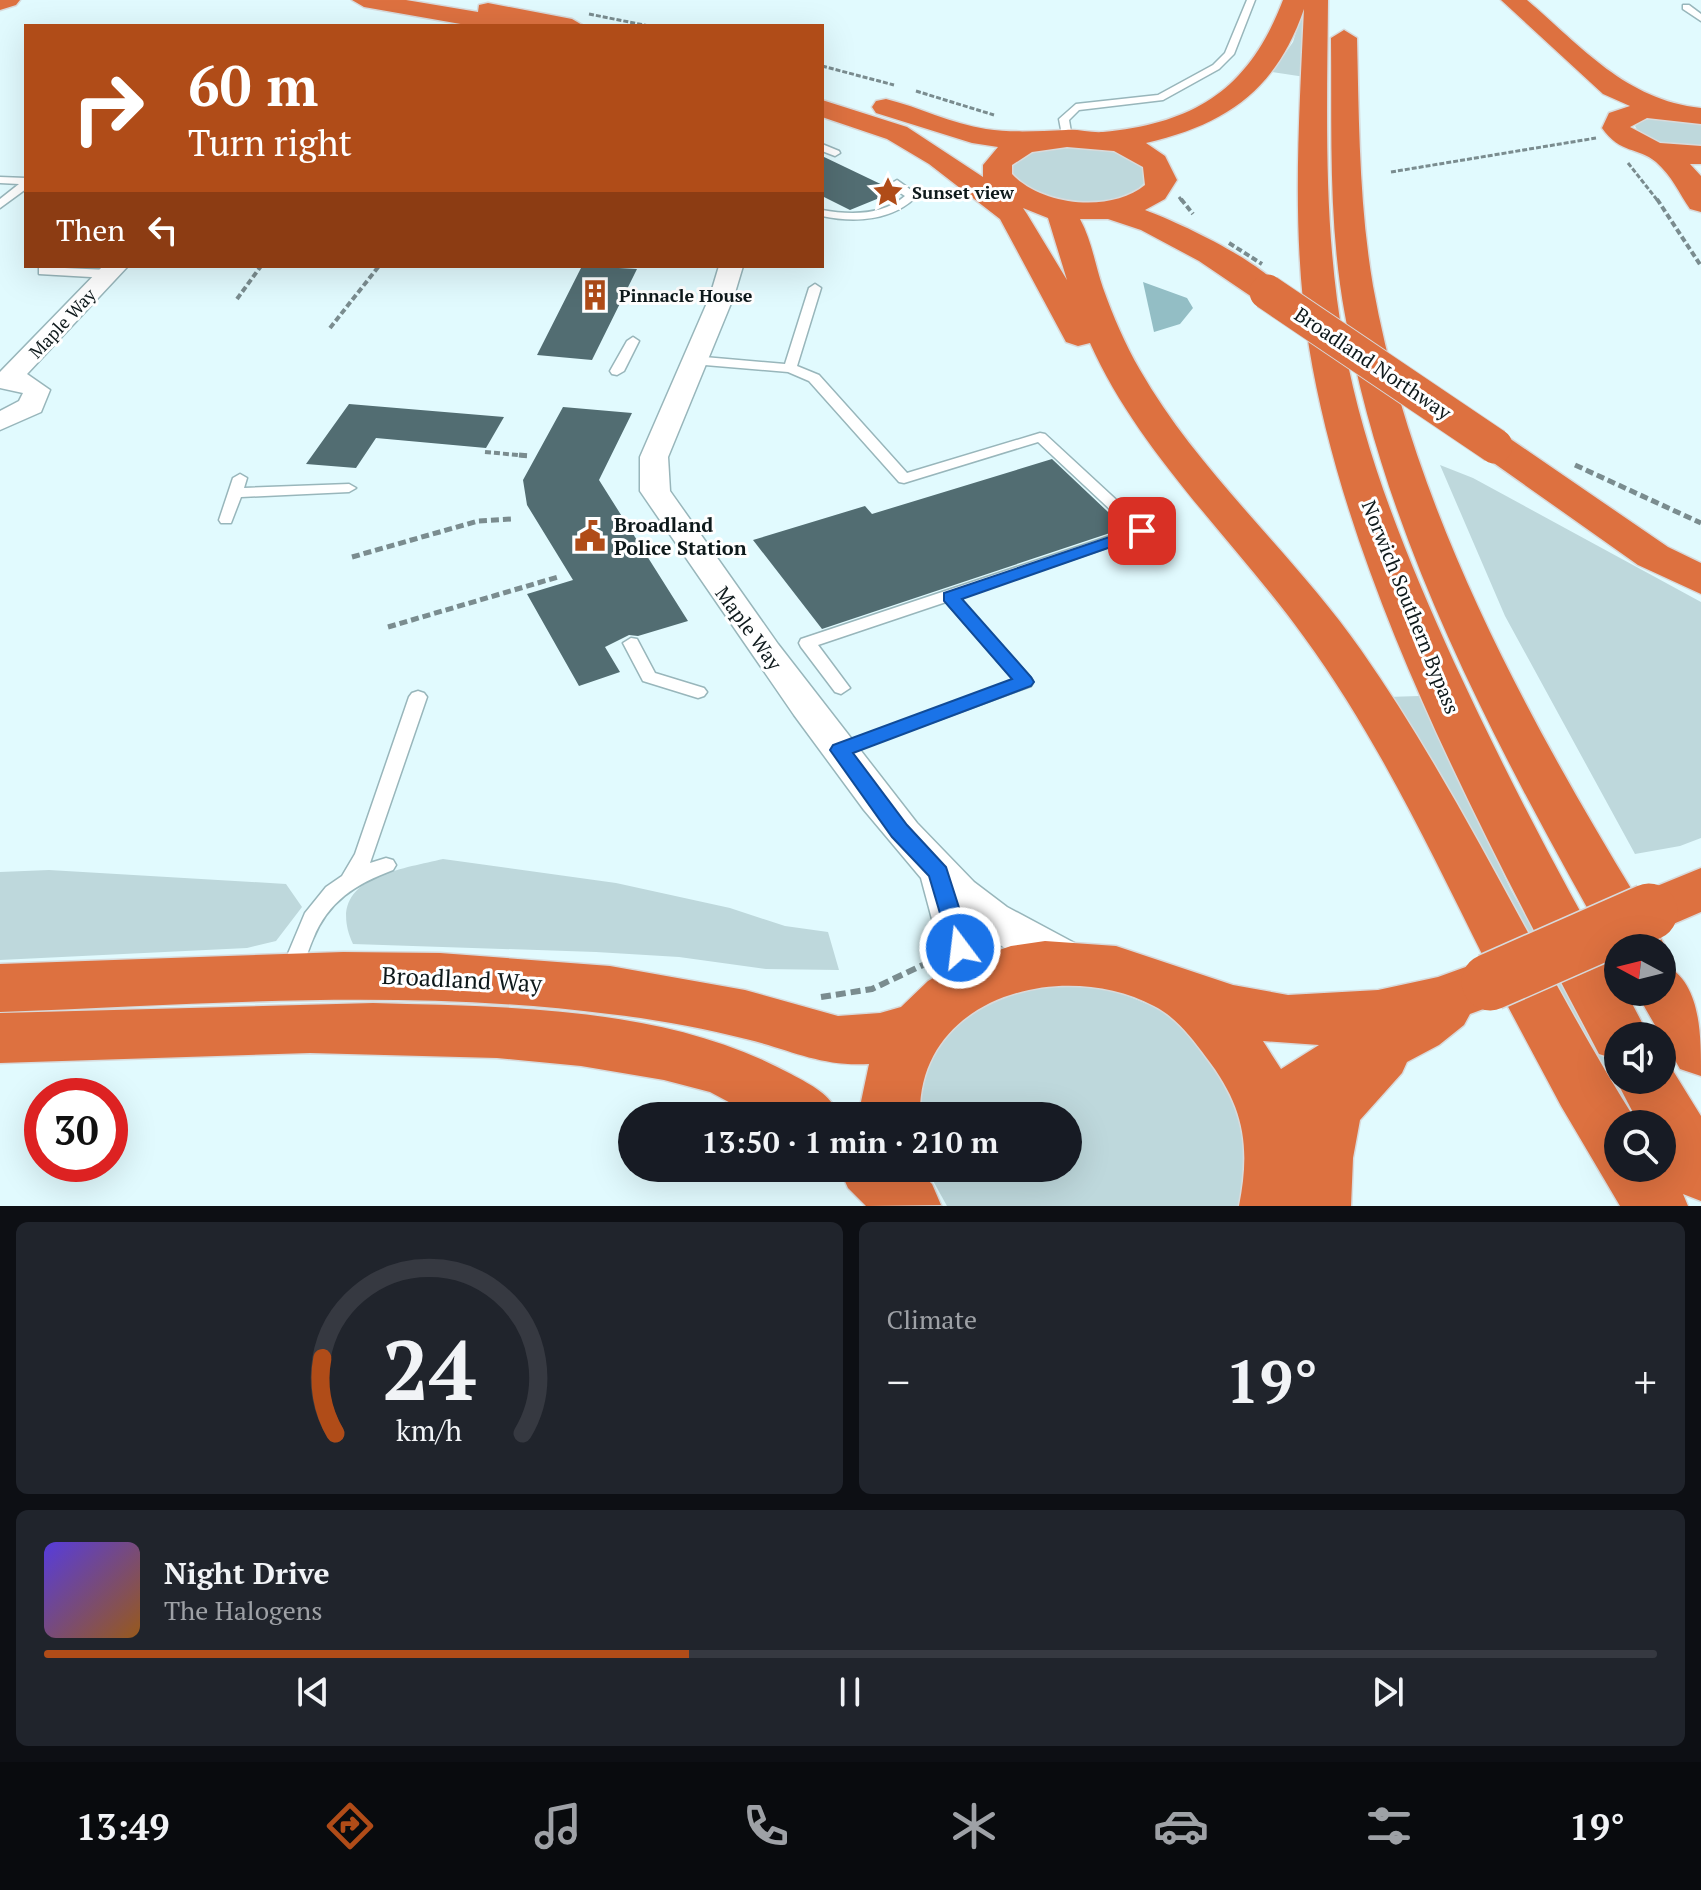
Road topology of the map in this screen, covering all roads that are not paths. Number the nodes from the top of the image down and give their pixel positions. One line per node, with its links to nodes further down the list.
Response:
1 (8, 0): 9 (highway)
2 (364, 0): 12 (highway)
3 (434, 0): 13 (highway)
4 (1251, 0): 22 (lane)
5 (1295, 0): 21 (highway)
6 (1316, 0): 72 (highway, Norwich Southern Bypass)
7 (1343, 0): 64 (highway)
8 (1513, 0): 14 (highway)
9 (0, 3)
10 (1686, 7): 11 (lane)
11 (1701, 18)
12 (502, 24)
13 (561, 24)
14 (1559, 45): 18 (highway); 20 (highway)
15 (824, 89): 22 (highway)
16 (824, 101): 27 (highway)
17 (824, 109): 53 (highway)
18 (1661, 110): 19 (highway); 20 (highway)
19 (1700, 115)
20 (1619, 119): 24 (highway)
21 (1097, 139): 22 (highway); 31 (highway, Broadland Northway)
22 (1053, 140): 27 (highway)
23 (824, 148): 25 (lane)
24 (1662, 152): 26 (highway); 33 (highway)
25 (835, 153)
26 (1701, 155)
27 (996, 169): 36 (highway)
28 (0, 180): 29 (lane)
29 (24, 183)
30 (24, 185): 35 (lane)
31 (1168, 186): 37 (highway); 39 (highway, Broadland Northway)
32 (905, 189): 38 (lane)
33 (1701, 201)
34 (24, 202): 35 (lane)
35 (3, 203)
36 (1055, 207): 37 (highway); 53 (highway)
37 (1108, 209): 39 (highway, Broadland Northway)
38 (824, 213)
39 (1215, 241): 52 (highway, Broadland Northway, bridge)
40 (730, 268): 45 (street, Maple Way)
41 (112, 270): 42 (lane); 48 (street, Maple Way)
42 (43, 271)
43 (815, 288): 46 (lane)
44 (633, 341): 47 (lane)
45 (693, 360): 46 (lane); 59 (street, Maple Way)
46 (790, 368): 54 (lane)
47 (617, 371)
48 (4, 380): 49 (street)
49 (0, 422)
50 (349, 488): 51 (lane)
51 (226, 520)
52 (1698, 552)
53 (1282, 580): 79 (highway)
54 (950, 597): 56 (lane); 59 (lane)
55 (631, 643): 57 (lane)
56 (841, 688)
57 (698, 692)
58 (418, 697): 62 (lane)
59 (840, 750): 61 (street, Maple Way)
60 (386, 865): 62 (lane)
61 (939, 873): 65 (street, Maple Way); 71 (street, Maple Way)
62 (351, 875): 66 (lane)
63 (1701, 889): 69 (highway, bridge)
64 (1630, 934)
65 (1076, 962): 68 (highway, Broadland Way); 71 (highway, Broadland Way)
66 (288, 976): 67 (highway, Broadland Way); 71 (highway, Broadland Way)
67 (0, 988)
68 (1183, 994): 69 (highway, Broadland Way); 80 (highway)
69 (1462, 994): 73 (highway)
70 (1674, 1006): 75 (highway)
71 (935, 1011): 78 (highway)
72 (1612, 1022)
73 (1405, 1036): 80 (highway); 87 (highway)
74 (0, 1038): 77 (highway)
75 (1701, 1051)
76 (1654, 1094): 81 (highway)
77 (785, 1102)
78 (891, 1102)
79 (1604, 1125)
80 (1275, 1129): 86 (highway)
81 (1701, 1172)
82 (884, 1182): 85 (highway)
83 (901, 1182): 85 (highway)
84 (1640, 1182): 88 (highway)
85 (909, 1206)
86 (1271, 1206)
87 (1319, 1206)
88 (1656, 1206)

